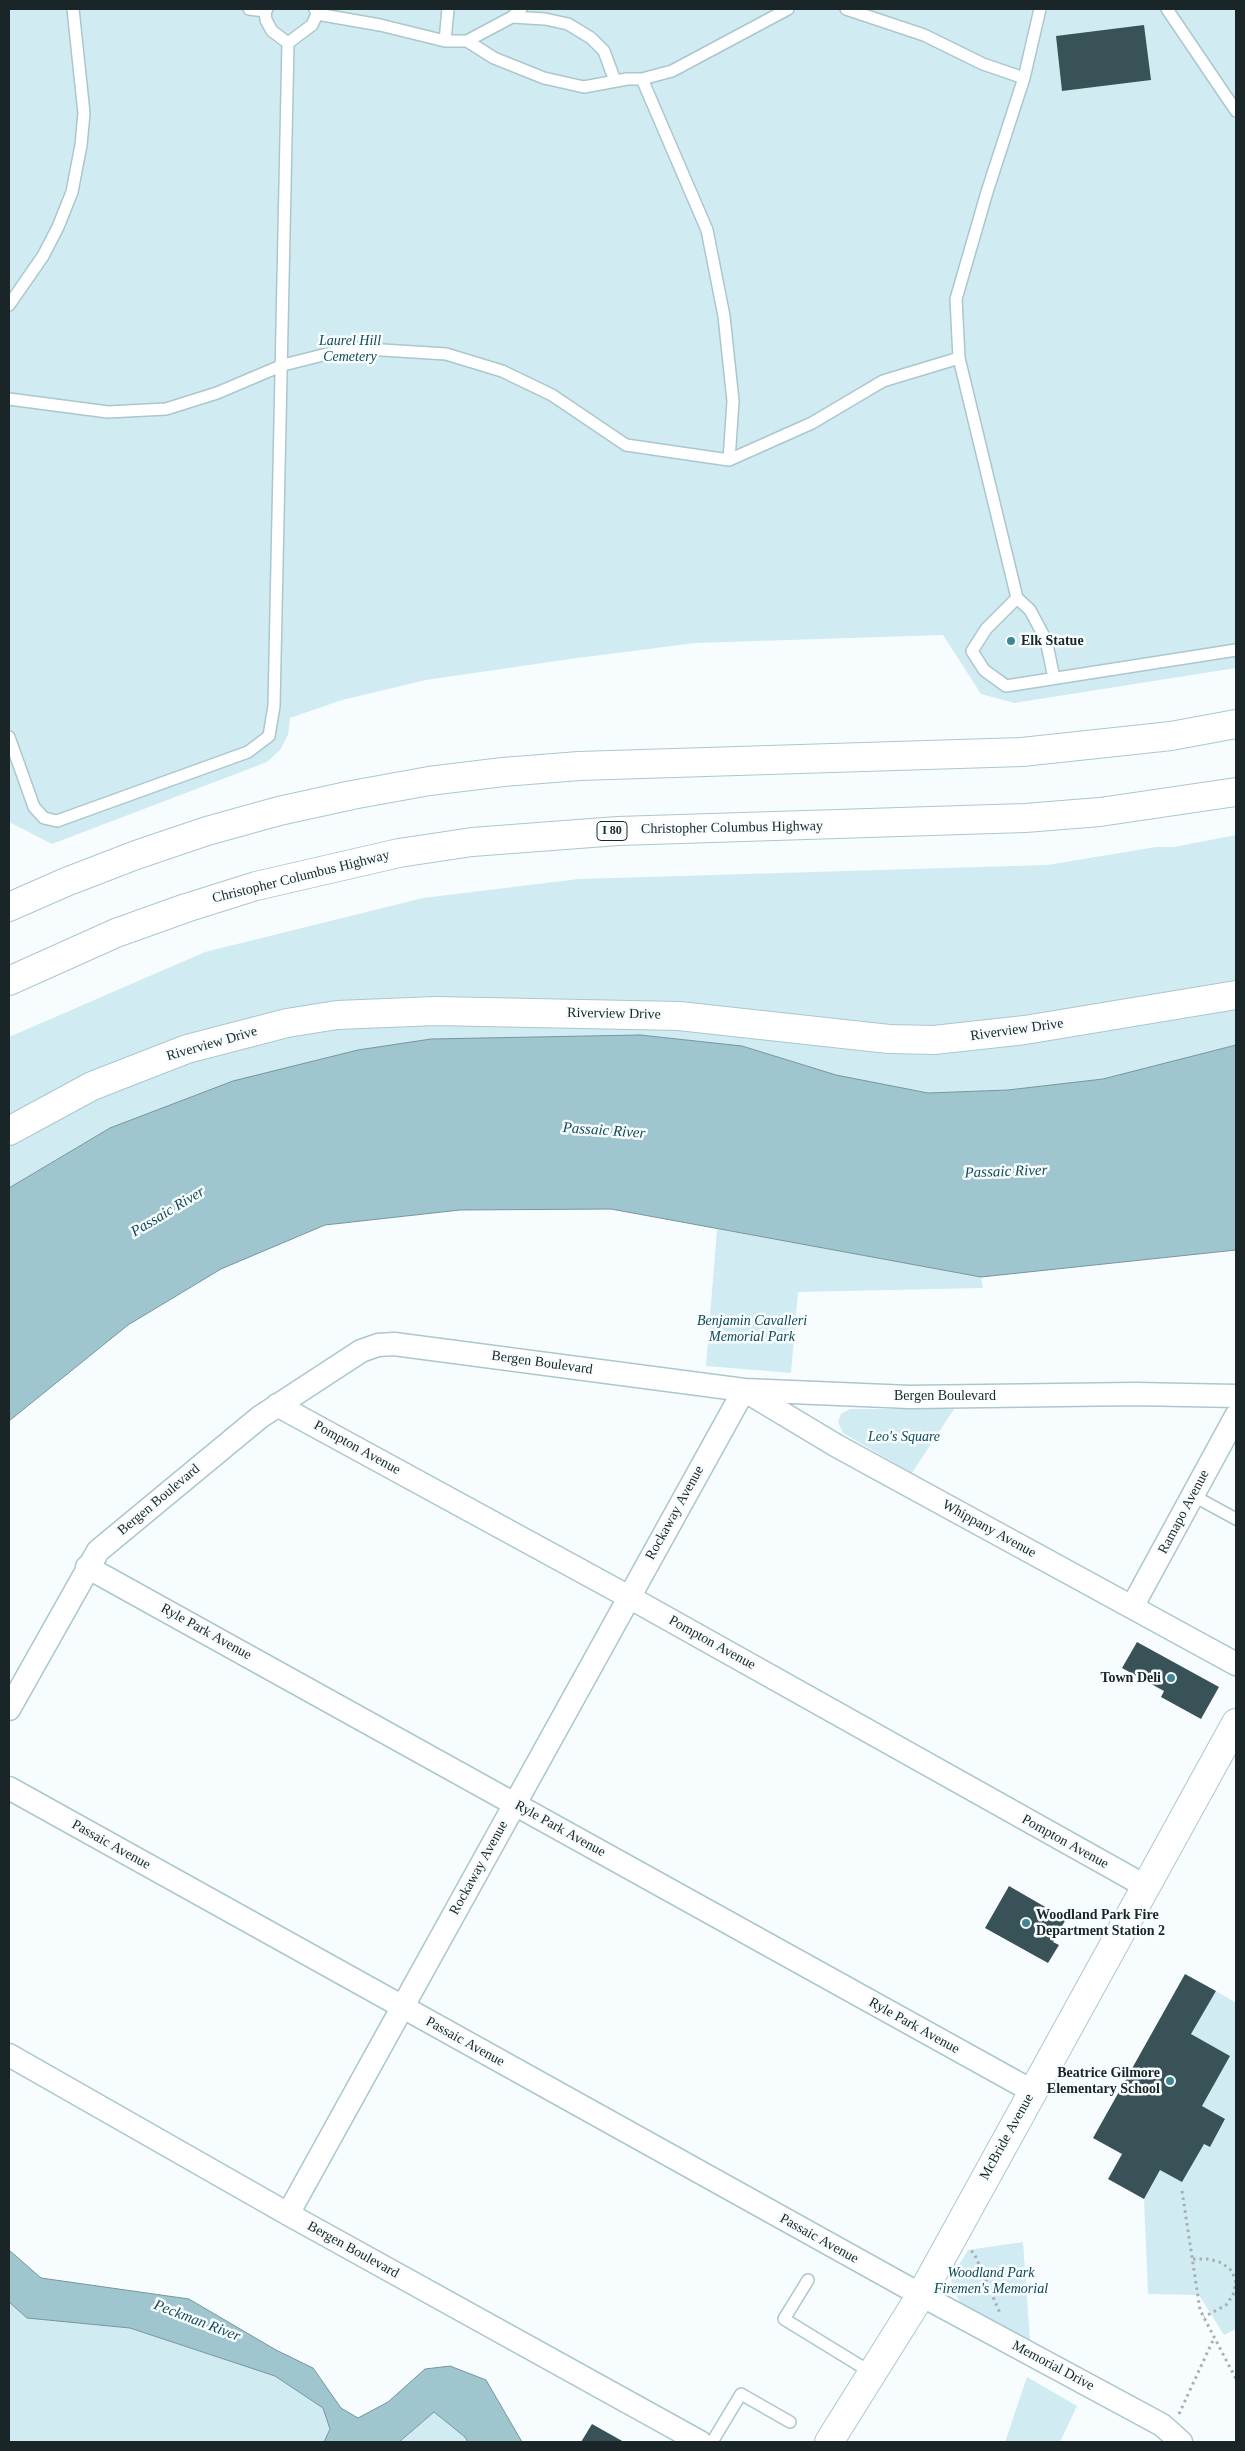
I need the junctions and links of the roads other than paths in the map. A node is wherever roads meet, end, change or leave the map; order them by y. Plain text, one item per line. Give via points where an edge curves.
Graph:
1 (73, 9) edge
2 (248, 9) edge
3 (448, 9) edge
4 (522, 9) edge
5 (788, 9) edge
6 (846, 9) edge
7 (1040, 9) edge
8 (1167, 9) edge
9 (266, 10) edge
10 (316, 12) edge
11 (338, 13) edge
12 (512, 17) junction
13 (444, 41) junction
14 (467, 41) junction
15 (288, 43) junction
16 (1024, 78) junction
17 (642, 79) junction
18 (615, 81) junction
19 (1236, 111) edge
20 (9, 304) edge
21 (959, 358) junction
22 (283, 365) junction
23 (9, 399) edge
24 (729, 460) junction
25 (1016, 598) junction
26 (1236, 650) edge
27 (1054, 678) junction
28 (1236, 724) edge
29 (9, 737) edge
30 (1236, 792) edge
31 (9, 907) edge
32 (9, 981) edge
33 (1236, 995) edge
34 (9, 1132) edge
35 (744, 1390) junction
36 (1236, 1396) edge
37 (277, 1405) junction
38 (1236, 1416) edge
39 (1192, 1495) junction
40 (1236, 1519) edge
41 (87, 1567) junction
42 (629, 1597) junction
43 (1132, 1608) junction
44 (1236, 1664) edge
45 (9, 1709) edge
46 (1236, 1723) edge
47 (9, 1788) edge
48 (514, 1804) junction
49 (1144, 1886) junction
50 (402, 2007) junction
51 (9, 2055) edge
52 (1032, 2091) junction
53 (288, 2214) junction
54 (808, 2280) dead end
55 (921, 2295) junction
56 (872, 2373) junction
57 (790, 2422) dead end
58 (1174, 2439) edge
59 (700, 2442) edge
60 (712, 2442) edge
61 (830, 2442) edge

1 - 20 lane via 84,113 72,192 43,256
2 - 9 lane
3 - 13 lane
4 - 12 lane
5 - 17 lane via 672,71
6 - 16 lane via 924,35 983,64
7 - 16 lane
8 - 19 lane
9 - 15 lane via 266,20 272,30
10 - 11 lane
10 - 15 lane via 312,25
11 - 13 lane
12 - 14 lane
12 - 18 lane via 568,24 591,38 604,51
13 - 14 lane
14 - 18 lane via 494,58 544,78 584,87
15 - 22 lane
16 - 21 lane via 956,299
17 - 18 lane
17 - 24 lane via 707,230 724,316 733,401
21 - 24 lane via 883,381 812,423
21 - 25 lane
22 - 23 lane via 217,393 166,409 108,412
22 - 24 lane via 351,348 446,354 502,371 552,396 626,445
22 - 29 lane via 274,706 269,736 248,752 57,821 44,818 34,808
25 - 27 lane via 1030,610 1046,640
25 - 27 lane via 986,629 972,651 984,670 1006,686
26 - 27 lane
28 - 31 main road via 1171,736 1022,752 579,766 429,781 279,811 207,831 127,858
30 - 32 main road, Christopher Columbus Highway / I 80 via 1100,812 1025,818 590,832 472,842 399,853 265,884 186,908 108,937
33 - 34 main road, Riverview Drive via 1024,1030 934,1040 889,1039 732,1021 635,1014 388,1011 337,1015 286,1023 187,1049 92,1086
35 - 36 street, Bergen Boulevard via 910,1397
35 - 37 street, Bergen Boulevard via 394,1344 361,1351
35 - 42 street, Rockaway Avenue
35 - 43 street, Whippany Avenue via 837,1446
37 - 41 street, Bergen Boulevard via 98,1551
37 - 42 street, Pompton Avenue
38 - 39 street, Ramapo Avenue
39 - 40 lane
39 - 43 street, Ramapo Avenue
41 - 45 street, Bergen Boulevard
41 - 48 street, Ryle Park Avenue
42 - 48 street, Rockaway Avenue
42 - 49 street, Pompton Avenue
43 - 44 street, Whippany Avenue
46 - 49 main road, McBride Avenue
47 - 50 street, Passaic Avenue
48 - 50 street, Rockaway Avenue
48 - 52 street, Ryle Park Avenue
49 - 52 main road, McBride Avenue
50 - 53 street, Rockaway Avenue
50 - 55 street, Passaic Avenue
51 - 53 street, Bergen Boulevard
52 - 55 main road, McBride Avenue
53 - 59 street, Bergen Boulevard
54 - 56 lane via 784,2319
55 - 56 main road, McBride Avenue
55 - 58 street, Memorial Drive via 1162,2425
56 - 61 main road, McBride Avenue
57 - 60 lane via 741,2394

